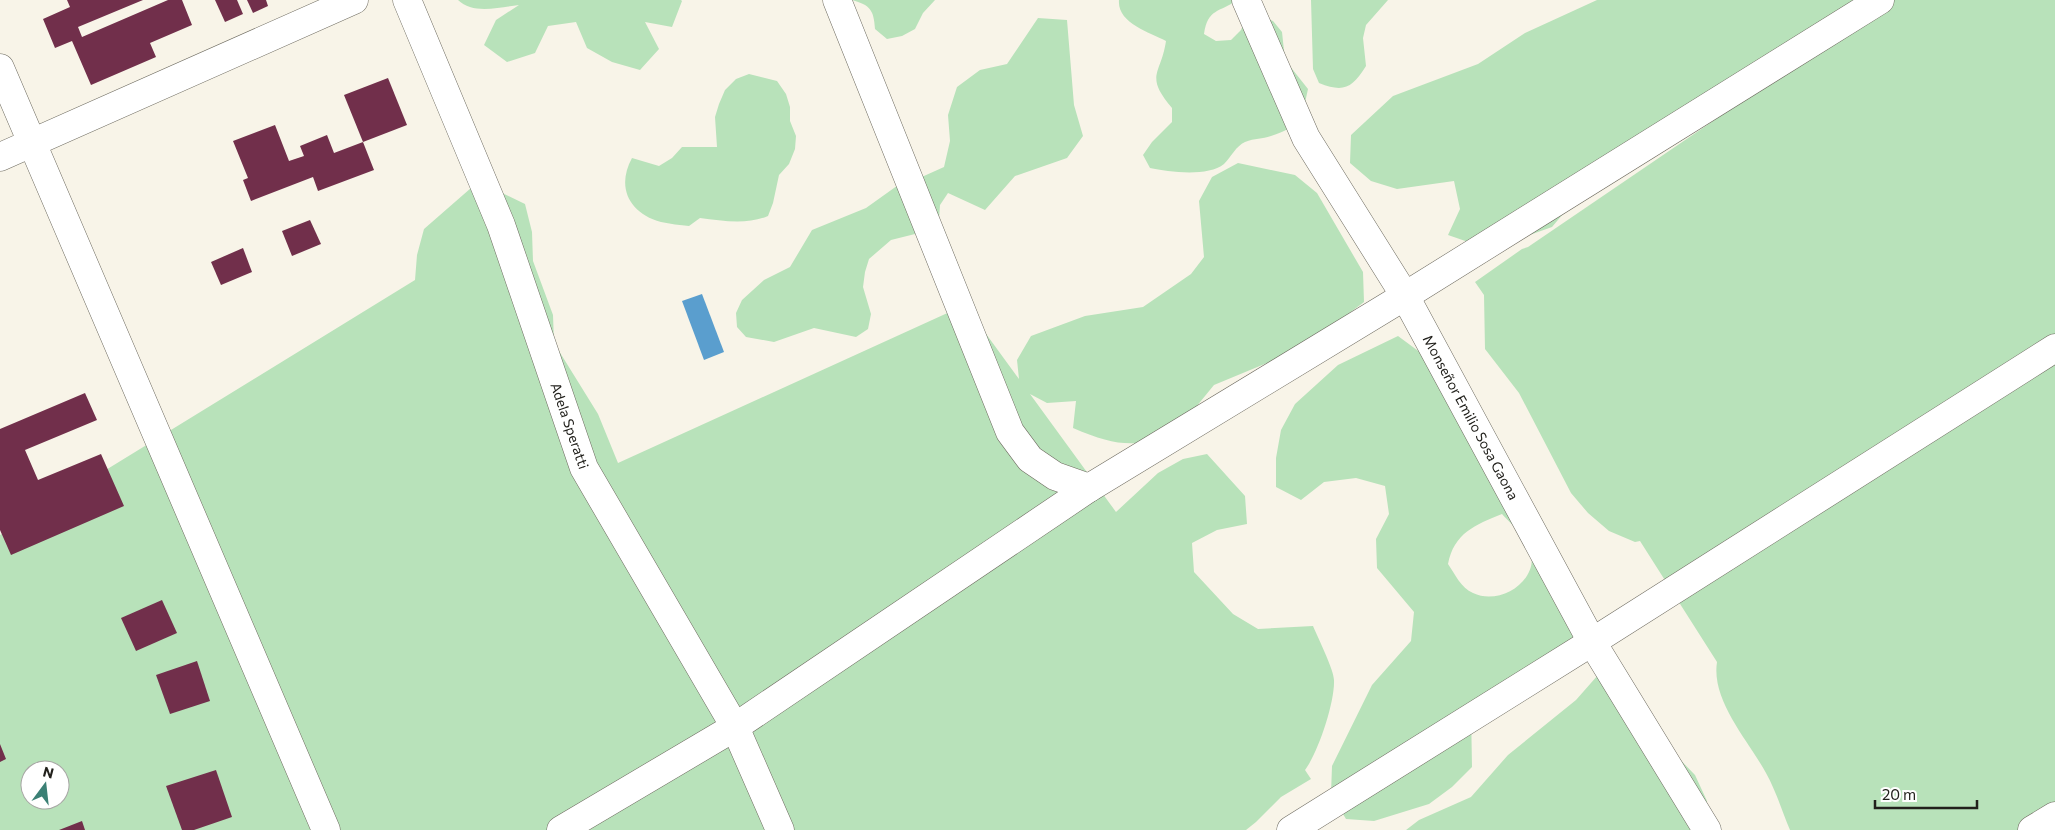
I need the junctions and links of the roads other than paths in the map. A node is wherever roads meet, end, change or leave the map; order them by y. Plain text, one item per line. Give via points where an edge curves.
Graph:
1 (354, 0) edge
2 (407, 0) edge
3 (837, 0) edge
4 (1246, 0) edge
5 (1880, 0) edge
6 (0, 68) edge
7 (32, 143) junction
8 (0, 157) edge
9 (1405, 296) junction
10 (2055, 348) edge
11 (1090, 488) junction
12 (1592, 642) junction
13 (735, 727) junction
14 (2055, 816) edge
15 (326, 830) edge
16 (561, 830) edge
17 (780, 830) edge
18 (1291, 830) edge
19 (1707, 830) edge
20 (2032, 830) edge

1 - 7 street
2 - 13 street, Adela Speratti via 501,225 584,468
3 - 11 street via 1010,432 1030,459 1055,476
4 - 9 street, Monseñor Emilio Sosa Gaona via 1306,138
5 - 9 street
6 - 7 street
7 - 8 street
7 - 15 street
9 - 11 street
9 - 12 street, Monseñor Emilio Sosa Gaona
10 - 12 street
11 - 13 street
12 - 18 street
12 - 19 street, Monseñor Emilio Sosa Gaona
13 - 16 street
13 - 17 street, Adela Speratti
14 - 20 street

